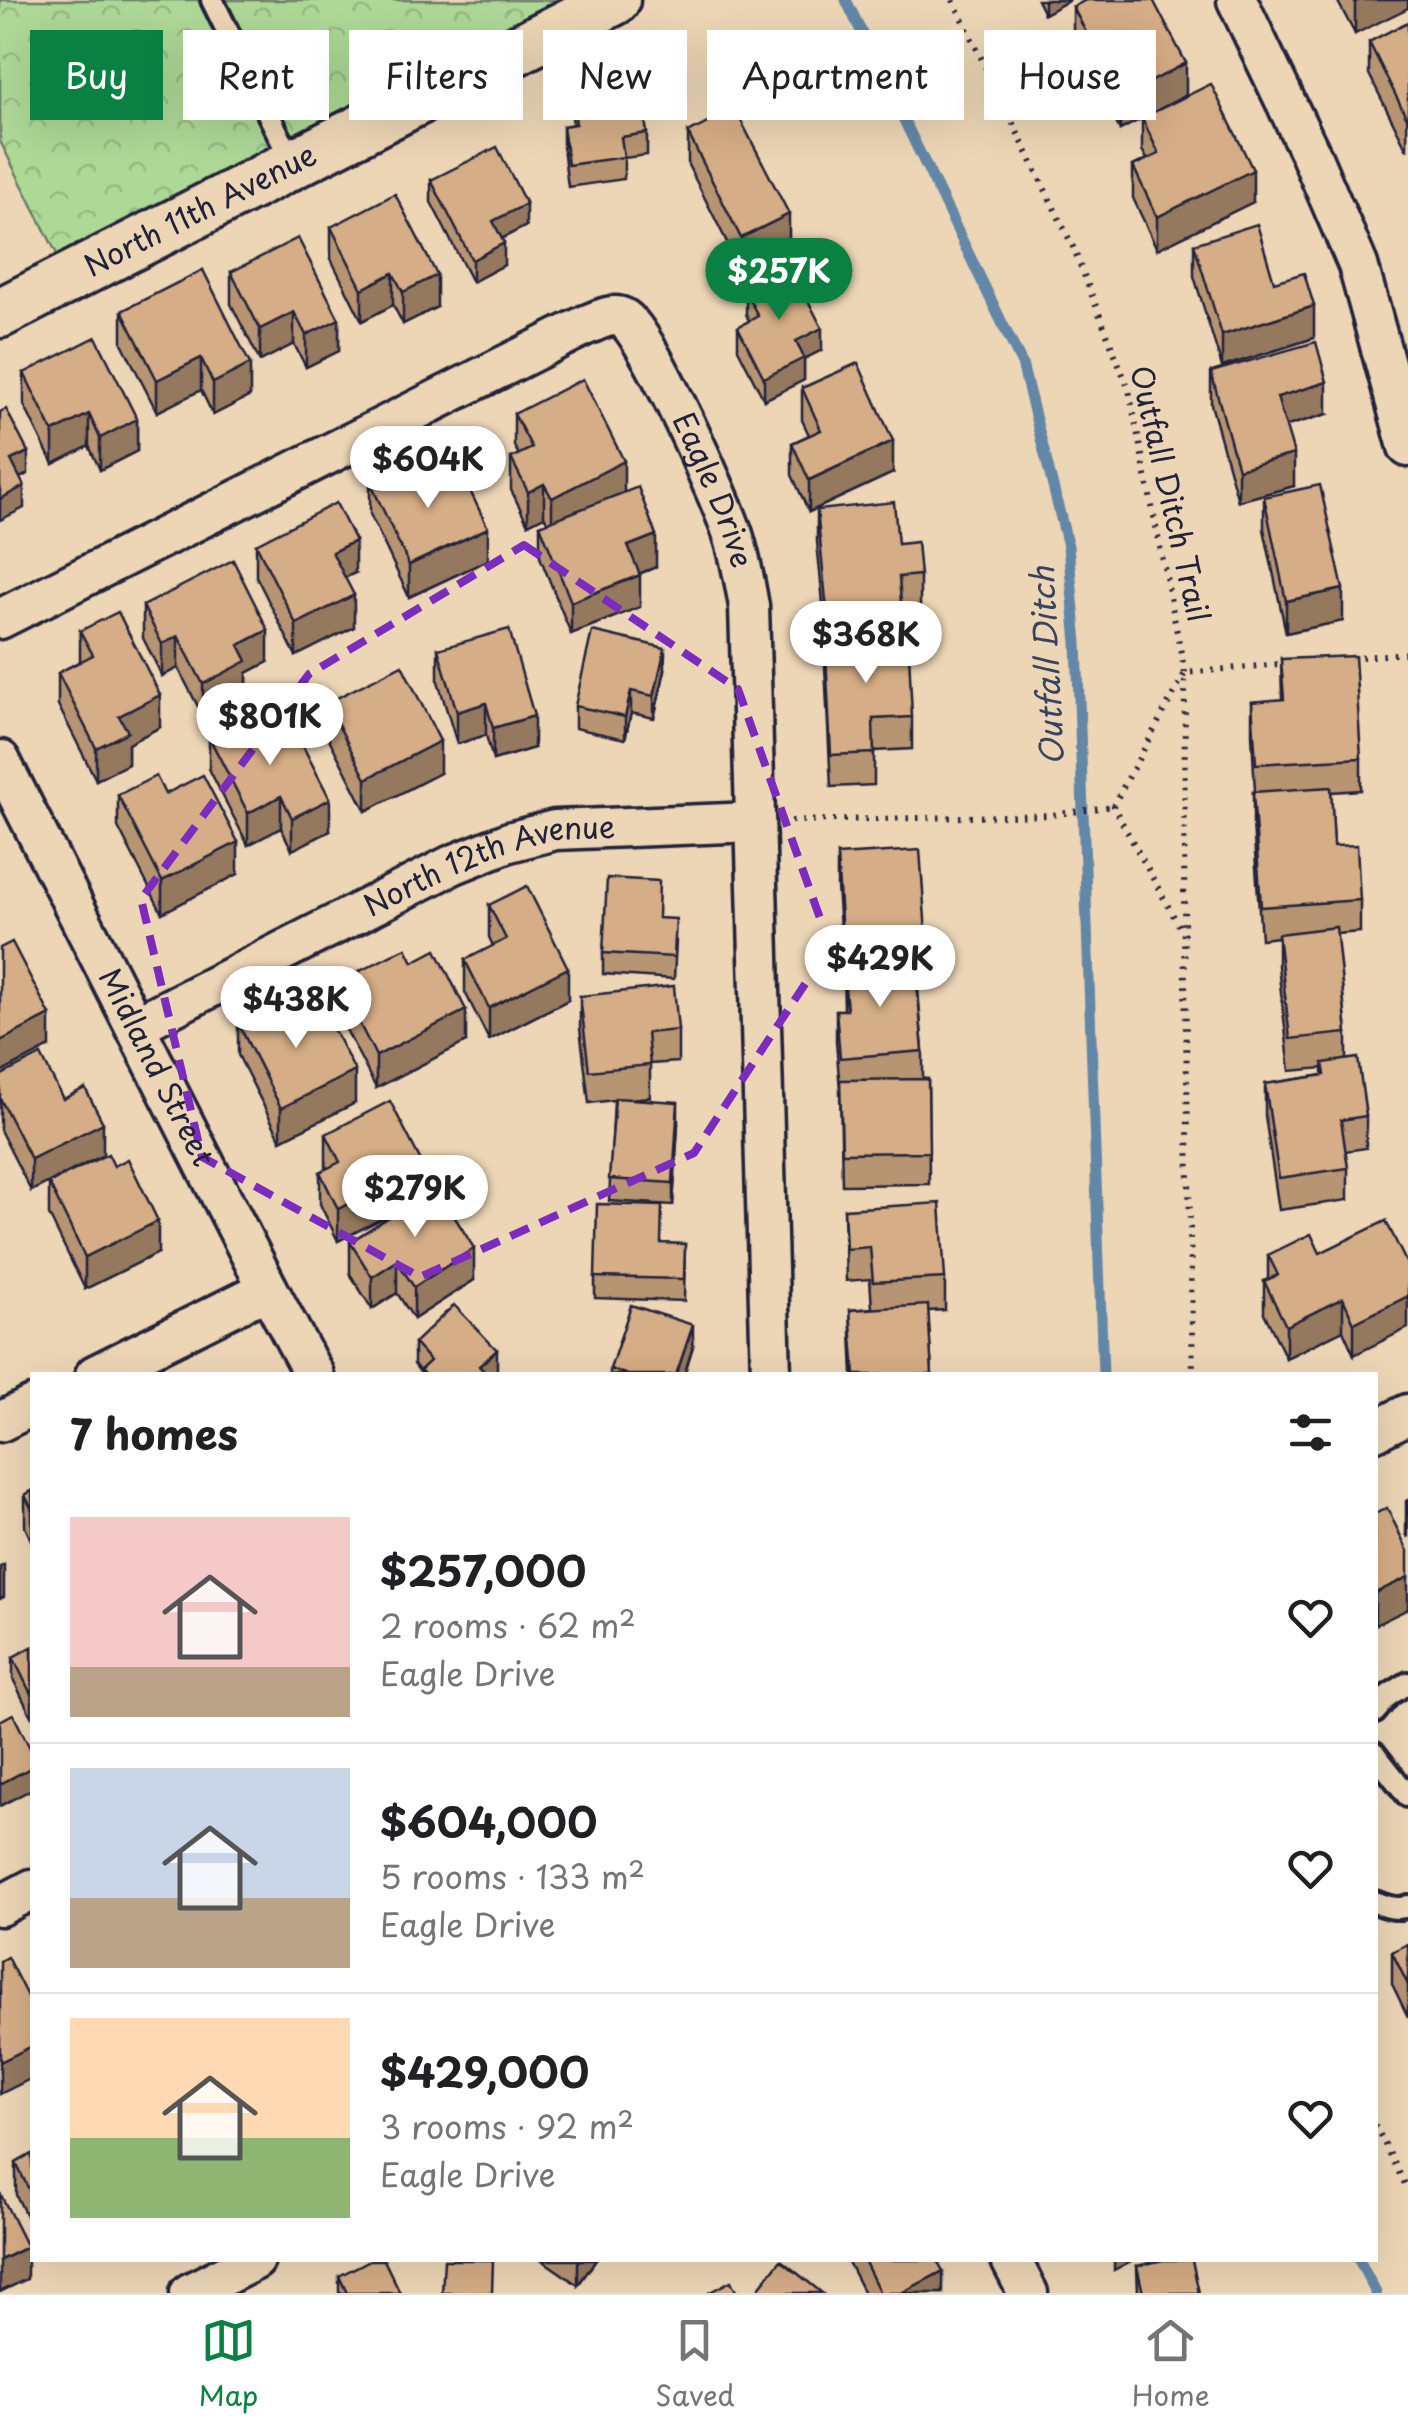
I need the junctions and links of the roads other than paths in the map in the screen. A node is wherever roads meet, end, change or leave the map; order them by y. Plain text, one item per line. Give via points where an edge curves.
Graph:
1 (212, 0) edge
2 (615, 0) edge
3 (1237, 0) edge
4 (293, 164) junction
5 (0, 313) edge
6 (1402, 398) edge
7 (1408, 448) edge
8 (0, 619) edge
9 (0, 760) edge
10 (754, 822) junction
11 (135, 1026) junction
12 (268, 1289) junction
13 (100, 1372) edge
14 (312, 1372) edge
15 (771, 1372) edge
16 (30, 1407) edge
17 (1408, 1414) edge
18 (0, 1422) edge
19 (1378, 1429) edge
20 (1408, 1683) edge
21 (1378, 1709) edge
22 (1378, 1758) edge
23 (1408, 1796) edge
24 (30, 1890) edge
25 (1378, 1903) edge
26 (0, 1906) edge
27 (1408, 1906) edge
28 (251, 2262) edge
29 (1013, 2262) edge
30 (190, 2293) edge
31 (1028, 2293) edge

1 - 4 lane
2 - 4 street, North 11th Avenue
3 - 6 street via 1358,265
4 - 5 street, North 11th Avenue
6 - 7 street
8 - 10 street, Eagle Drive via 586,325 622,317 674,402 734,538 749,606
9 - 11 street, Midland Street
10 - 11 street, North 12th Avenue via 555,830 508,842
10 - 15 street, Eagle Drive
11 - 12 street, Midland Street
12 - 13 street
12 - 14 street, Midland Street
16 - 18 street
17 - 19 street
20 - 21 lane
22 - 23 lane
24 - 26 street
25 - 27 lane
28 - 30 street
29 - 31 street

